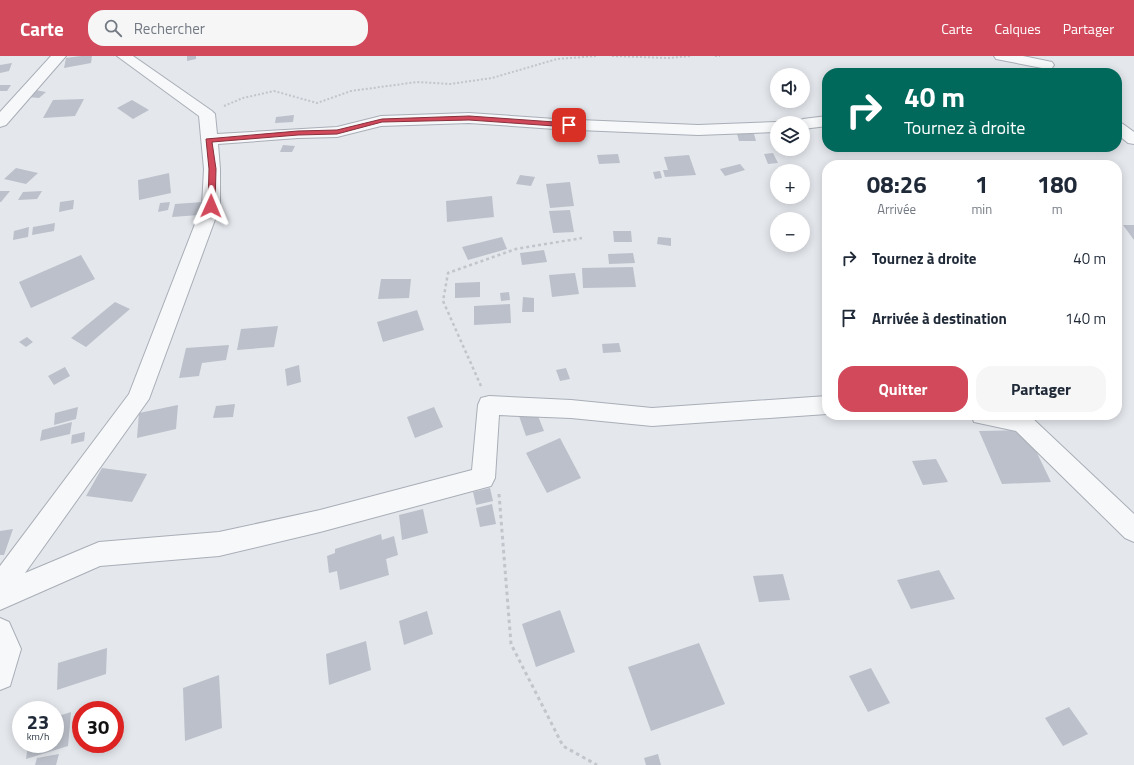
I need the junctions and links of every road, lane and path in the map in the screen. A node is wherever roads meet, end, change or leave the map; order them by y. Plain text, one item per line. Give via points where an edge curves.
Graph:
1 (59, 56) edge
2 (124, 56) edge
3 (596, 56) edge
4 (612, 56) edge
5 (692, 56) edge
6 (715, 56) edge
7 (720, 56) edge
8 (1001, 56) edge
9 (1046, 65) edge
10 (207, 114) junction
11 (0, 122) edge
12 (822, 122) edge
13 (810, 123) edge
14 (770, 127) edge
15 (1122, 130) edge
16 (1134, 139) edge
17 (209, 140) junction
18 (582, 238) dead end
19 (489, 405) junction
20 (822, 405) edge
21 (1007, 420) edge
22 (483, 478) junction
23 (1134, 530) edge
24 (0, 587) edge
25 (0, 597) edge
26 (0, 631) edge
27 (0, 676) edge
28 (597, 765) edge

1 - 11 street
2 - 10 street
3 - 10 path via 557,59 492,78 450,84 417,82 351,91 317,103 274,92 242,98
4 - 5 path
6 - 7 path
8 - 9 street
10 - 17 street
12 - 13 street
14 - 17 street via 690,130 469,118 382,120 337,132
15 - 16 street
17 - 24 street via 212,169 211,206 138,399
18 - 19 path via 516,249 448,273 443,301
19 - 20 street via 571,409 652,417
19 - 22 street
21 - 23 street via 1022,423
22 - 25 street via 320,521 219,544 99,554
22 - 28 path via 499,487 511,644 563,746
26 - 27 street via 7,649

